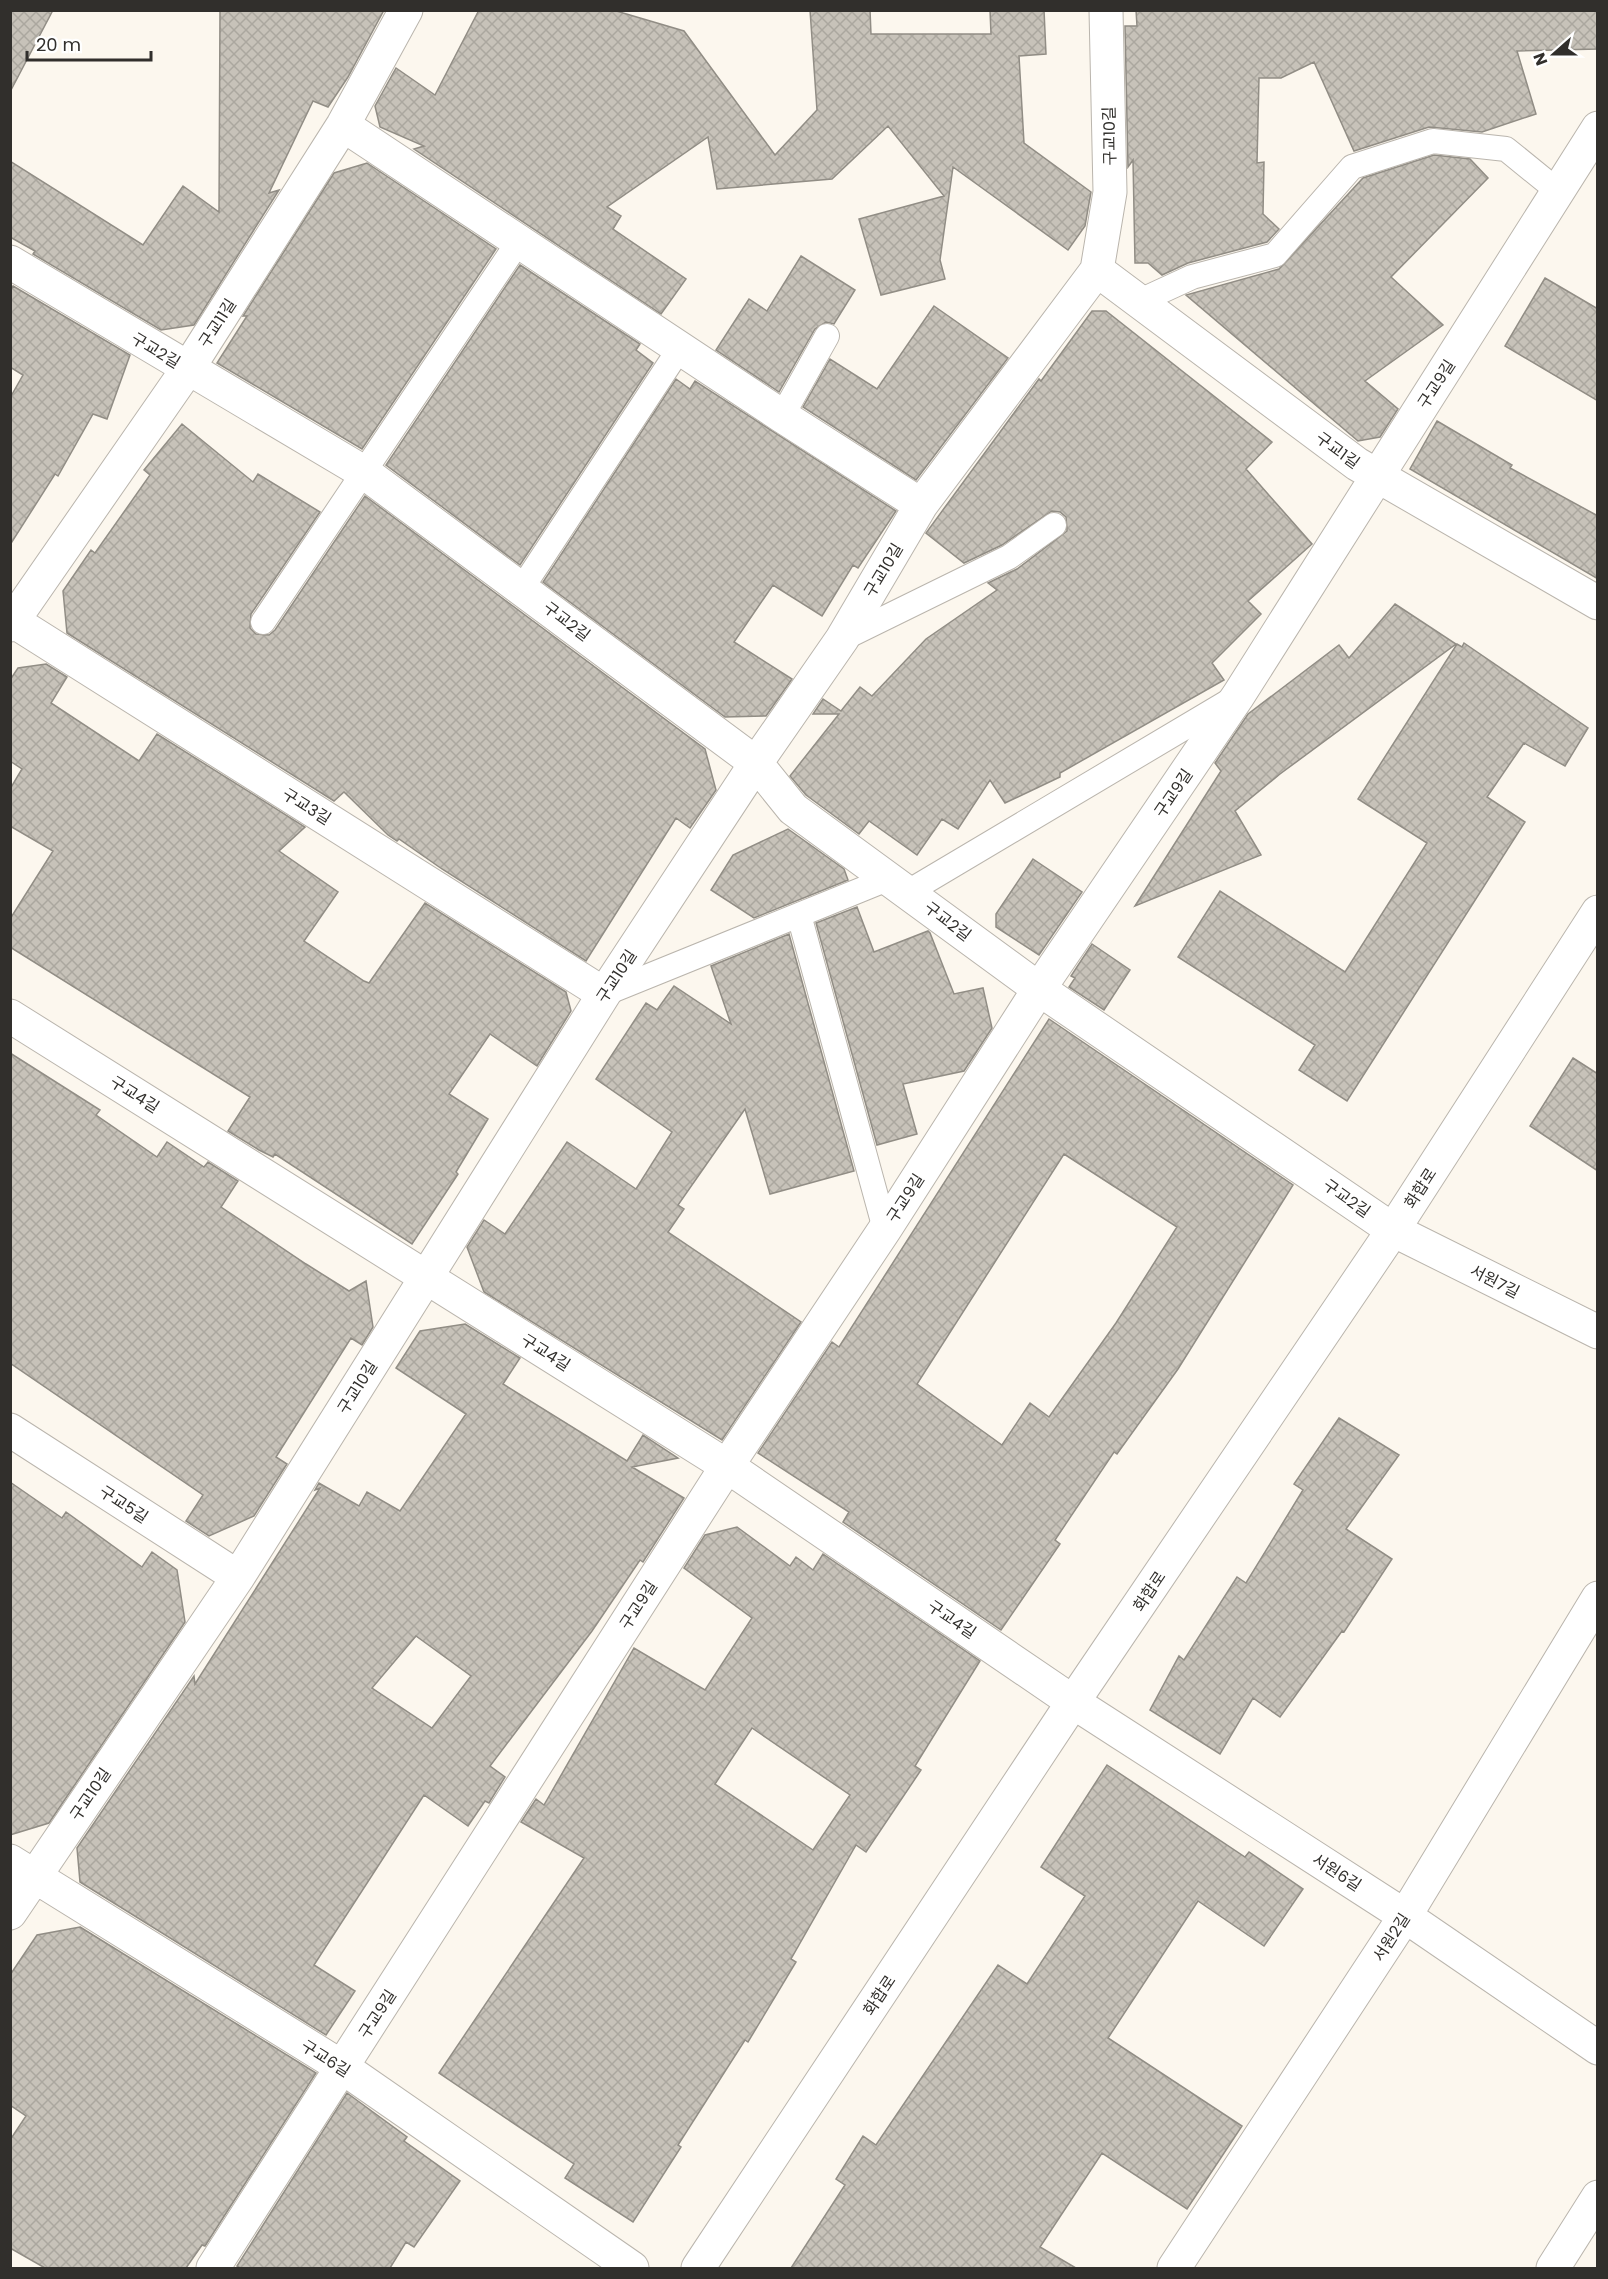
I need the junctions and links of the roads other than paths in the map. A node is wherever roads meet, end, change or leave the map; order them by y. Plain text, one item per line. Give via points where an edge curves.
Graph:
1 (406, 10) edge
2 (1106, 10) edge
3 (343, 125) junction
4 (1598, 129) edge
5 (1559, 192) junction
6 (519, 241) junction
7 (10, 262) edge
8 (1097, 270) junction
9 (1140, 301) junction
10 (827, 336) dead end
11 (680, 348) junction
12 (187, 370) junction
13 (782, 416) junction
14 (364, 473) junction
15 (1377, 477) junction
16 (921, 505) junction
17 (1054, 525) dead end
18 (522, 588) junction
19 (1598, 603) edge
20 (11, 622) edge
21 (263, 622) dead end
22 (842, 639) junction
23 (1239, 696) junction
24 (756, 763) junction
25 (899, 885) junction
26 (1598, 912) edge
27 (799, 915) junction
28 (1039, 989) junction
29 (604, 993) junction
30 (10, 1016) edge
31 (885, 1229) junction
32 (1393, 1230) junction
33 (426, 1276) junction
34 (1598, 1332) edge
35 (10, 1430) edge
36 (727, 1466) junction
37 (238, 1577) junction
38 (1598, 1598) edge
39 (1073, 1702) junction
40 (22, 1869) edge
41 (10, 1913) edge
42 (1405, 1916) junction
43 (1598, 2048) edge
44 (342, 2067) junction
45 (1598, 2197) edge
46 (213, 2268) edge
47 (632, 2268) edge
48 (698, 2268) edge
49 (1174, 2268) edge
50 (1554, 2268) edge

1 - 3 street, 구교11길
2 - 8 street, 구교10길 via 1110,192
3 - 6 street
3 - 12 street, 구교11길
4 - 5 street, 구교9길
5 - 9 lane via 1506,149 1433,141 1352,167 1275,255 1192,277
5 - 15 street, 구교9길
6 - 11 street
6 - 14 lane
7 - 12 street, 구교2길
8 - 9 street, 구교1길
8 - 16 street, 구교10길
9 - 15 street, 구교1길
10 - 13 lane
11 - 13 street
11 - 18 lane
12 - 14 street, 구교2길
12 - 20 street, 구교11길
13 - 16 street
14 - 18 street, 구교2길
14 - 21 lane
15 - 19 street, 구교1길
15 - 23 street, 구교9길
16 - 22 street, 구교10길
17 - 22 lane via 1009,557
18 - 24 street, 구교2길
20 - 29 street, 구교3길
22 - 24 street, 구교10길
23 - 25 lane
23 - 28 street, 구교9길
24 - 25 street, 구교2길 via 793,809
24 - 29 street, 구교10길
25 - 27 lane
25 - 28 street, 구교2길
26 - 32 street, 화합로
27 - 29 lane
27 - 31 lane
28 - 31 street, 구교9길
28 - 32 street, 구교2길
29 - 33 street, 구교10길
30 - 33 street, 구교4길
31 - 36 street, 구교9길
32 - 34 street, 서원7길
32 - 39 street, 화합로
33 - 36 street, 구교4길
33 - 37 street, 구교10길
35 - 37 street, 구교5길
36 - 39 street, 구교4길
36 - 44 street, 구교9길
37 - 40 street, 구교10길
38 - 42 street, 서원2길
39 - 42 street, 서원6길
39 - 48 street, 화합로
40 - 41 street, 구교10길
40 - 44 street, 구교6길
42 - 43 street, 서원6길
42 - 49 street, 서원2길
44 - 46 street, 구교9길
44 - 47 street, 구교6길
45 - 50 street

